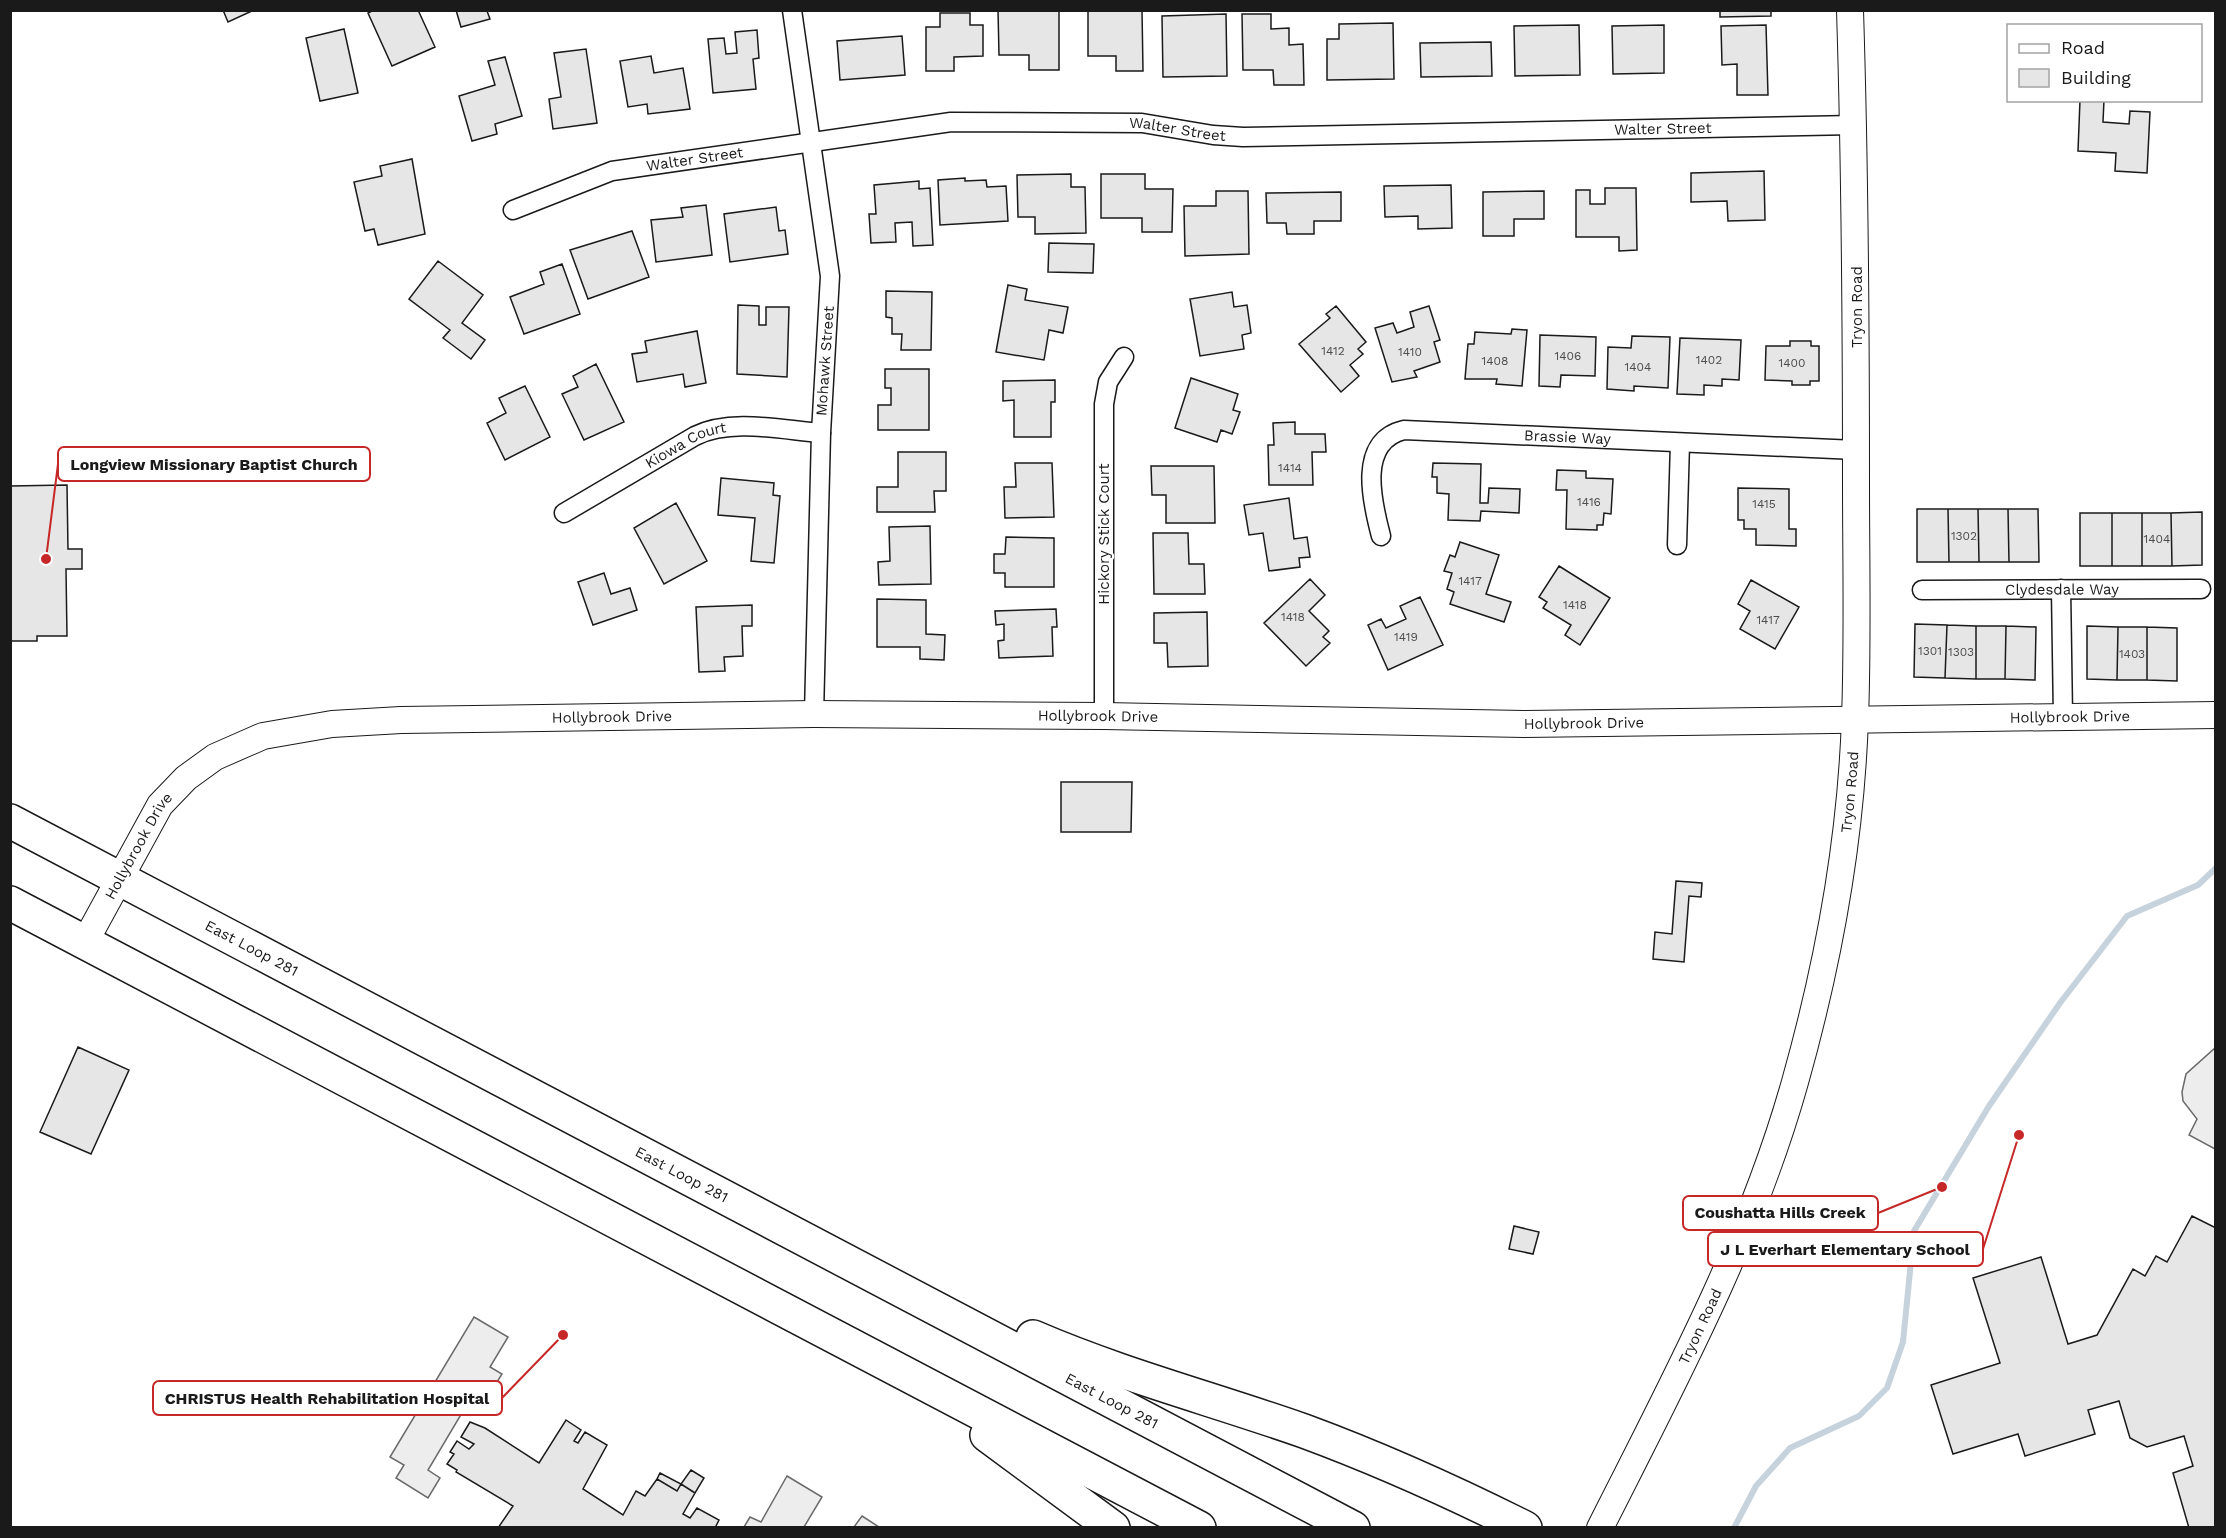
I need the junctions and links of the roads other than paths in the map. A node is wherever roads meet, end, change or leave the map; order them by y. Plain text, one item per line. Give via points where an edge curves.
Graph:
1 (792, 10) edge
2 (1850, 10) edge
3 (1854, 126) junction
4 (812, 141) junction
5 (513, 210) dead end
6 (1124, 357) dead end
7 (821, 433) junction
8 (1680, 443) junction
9 (1856, 450) junction
10 (564, 513) dead end
11 (1381, 536) dead end
12 (1677, 545) dead end
13 (2061, 589) junction
14 (2201, 589) dead end
15 (1922, 591) dead end
16 (814, 714) junction
17 (2216, 715) edge
18 (1104, 716) junction
19 (2063, 717) junction
20 (1855, 719) junction
21 (10, 820) edge
22 (120, 877) junction
23 (10, 903) edge
24 (85, 942) junction
25 (905, 1290) junction
26 (878, 1358) junction
27 (1113, 1527) edge
28 (1199, 1527) edge
29 (1353, 1527) edge
30 (1525, 1527) edge
31 (1600, 1527) edge

1 - 4 street, Mohawk Street
2 - 3 street, Tryon Road
3 - 4 street, Walter Street via 1243,137 1143,123 962,121
3 - 9 street, Tryon Road
4 - 5 street, Walter Street via 612,171
4 - 7 street, Mohawk Street via 830,276
6 - 18 street, Hickory Stick Court via 1108,382 1104,404
7 - 10 street, Kiowa Court via 715,429 695,436
7 - 16 street, Mohawk Street
8 - 9 street, Brassie Way
8 - 11 street, Brassie Way via 1398,431 1382,442 1373,459 1372,499
8 - 12 street
9 - 20 street, Tryon Road
13 - 14 street, Clydesdale Way
13 - 15 street, Clydesdale Way
13 - 19 street
16 - 18 street, Hollybrook Drive
16 - 22 street, Hollybrook Drive via 401,720 278,732 215,757 171,790
17 - 19 street, Hollybrook Drive
18 - 20 street, Hollybrook Drive via 1524,724
19 - 20 street, Hollybrook Drive
20 - 31 street, Tryon Road via 1829,939 1808,1033 1779,1133 1710,1308
21 - 22 highway, East Loop 281
22 - 24 street, Hollybrook Drive
22 - 25 highway, East Loop 281
23 - 24 highway
24 - 26 highway
25 - 29 highway, East Loop 281
25 - 30 highway via 1005,1324 1110,1367 1343,1446 1444,1487
26 - 27 highway
26 - 28 highway

